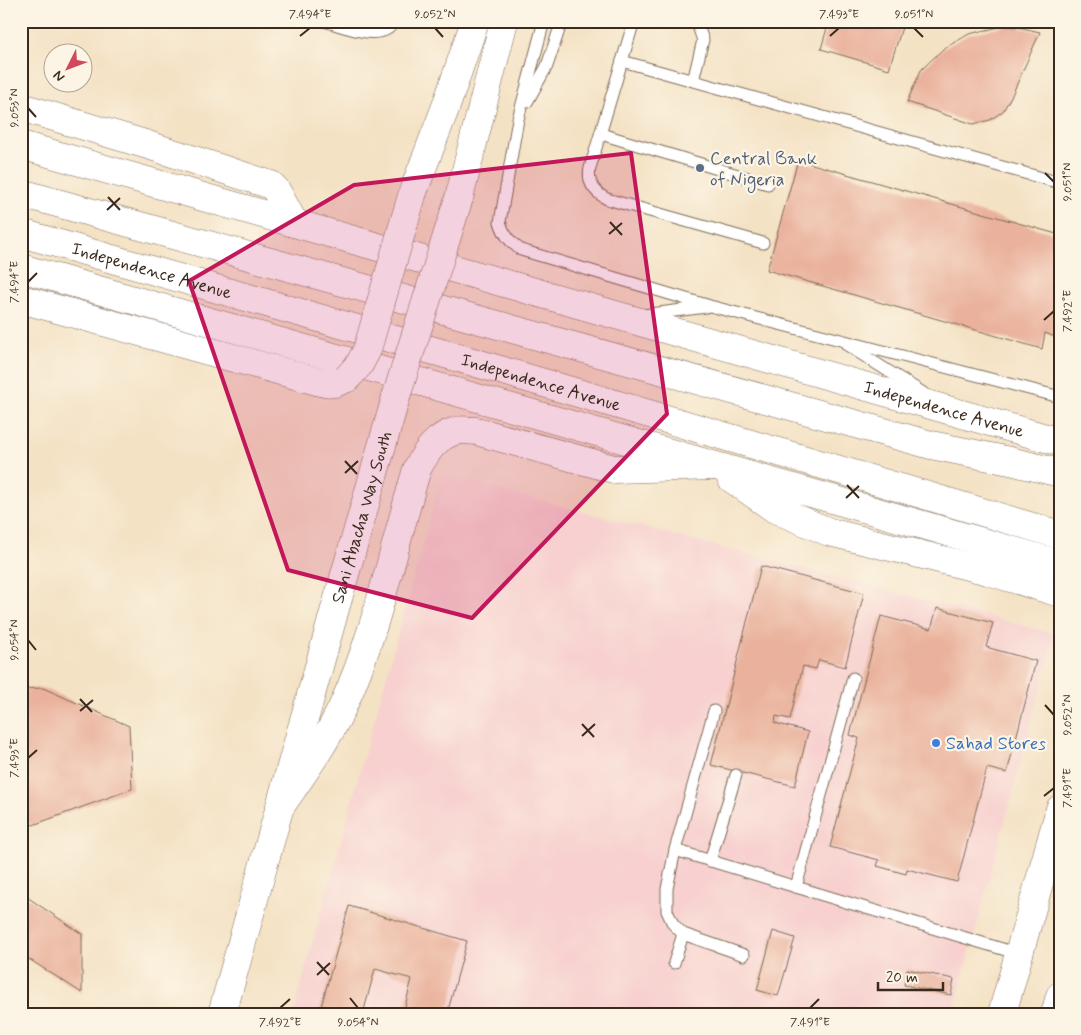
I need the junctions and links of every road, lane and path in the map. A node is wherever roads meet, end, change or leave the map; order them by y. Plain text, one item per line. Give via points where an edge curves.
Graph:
1 (324, 21) edge
2 (394, 21) edge
3 (504, 21) edge
4 (544, 21) edge
5 (562, 21) edge
6 (634, 21) edge
7 (696, 21) edge
8 (474, 22) edge
9 (622, 61) junction
10 (693, 81) junction
11 (21, 107) edge
12 (518, 119) junction
13 (600, 134) junction
14 (21, 145) edge
15 (1060, 183) edge
16 (768, 184) dead end
17 (21, 193) edge
18 (294, 223) junction
19 (21, 233) edge
20 (763, 243) dead end
21 (21, 268) edge
22 (21, 299) edge
23 (710, 306) junction
24 (623, 317) junction
25 (839, 340) junction
26 (1060, 397) edge
27 (949, 410) junction
28 (1060, 442) edge
29 (714, 466) junction
30 (1060, 473) edge
31 (1060, 535) edge
32 (1060, 564) edge
33 (1060, 593) edge
34 (853, 678) dead end
35 (714, 711) dead end
36 (736, 775) dead end
37 (280, 807) junction
38 (1060, 809) edge
39 (675, 850) junction
40 (710, 861) junction
41 (796, 886) junction
42 (683, 934) junction
43 (1019, 954) junction
44 (744, 955) dead end
45 (674, 962) dead end
46 (1060, 996) edge
47 (222, 1014) edge
48 (1002, 1014) edge
49 (1055, 1014) edge

1 - 2 lane via 375,34 389,29
3 - 37 main road, Sani Abacha Way South, bridge via 459,198 396,397
4 - 12 lane
5 - 12 lane via 547,66
6 - 9 lane
7 - 10 lane via 703,40
8 - 22 main road, bridge via 413,192 367,350 347,378 320,382
9 - 10 lane
9 - 13 lane
10 - 15 lane
11 - 18 main road via 270,185
12 - 23 lane via 500,222 511,243 521,250
13 - 16 lane
13 - 20 lane via 589,174 594,189 600,195
14 - 18 main road, Independence Avenue
17 - 30 main road, Independence Avenue via 931,445
18 - 24 main road, Independence Avenue
19 - 31 main road, Independence Avenue
21 - 29 main road, Independence Avenue
23 - 24 lane
23 - 25 lane
24 - 27 main road, Independence Avenue
25 - 26 lane
25 - 27 lane
27 - 28 main road, Independence Avenue
29 - 32 main road, Independence Avenue
29 - 33 main road via 776,509 829,532 988,571
29 - 37 main road via 614,469 476,431 457,430 436,440 417,469 361,663 342,708 326,740
34 - 41 lane
35 - 39 lane
36 - 40 lane
37 - 47 main road, Sani Abacha Way South
38 - 43 main road
39 - 40 lane
39 - 42 lane via 667,889 667,911
40 - 41 lane
41 - 43 lane
42 - 44 lane
42 - 45 lane
43 - 48 main road
46 - 49 main road

